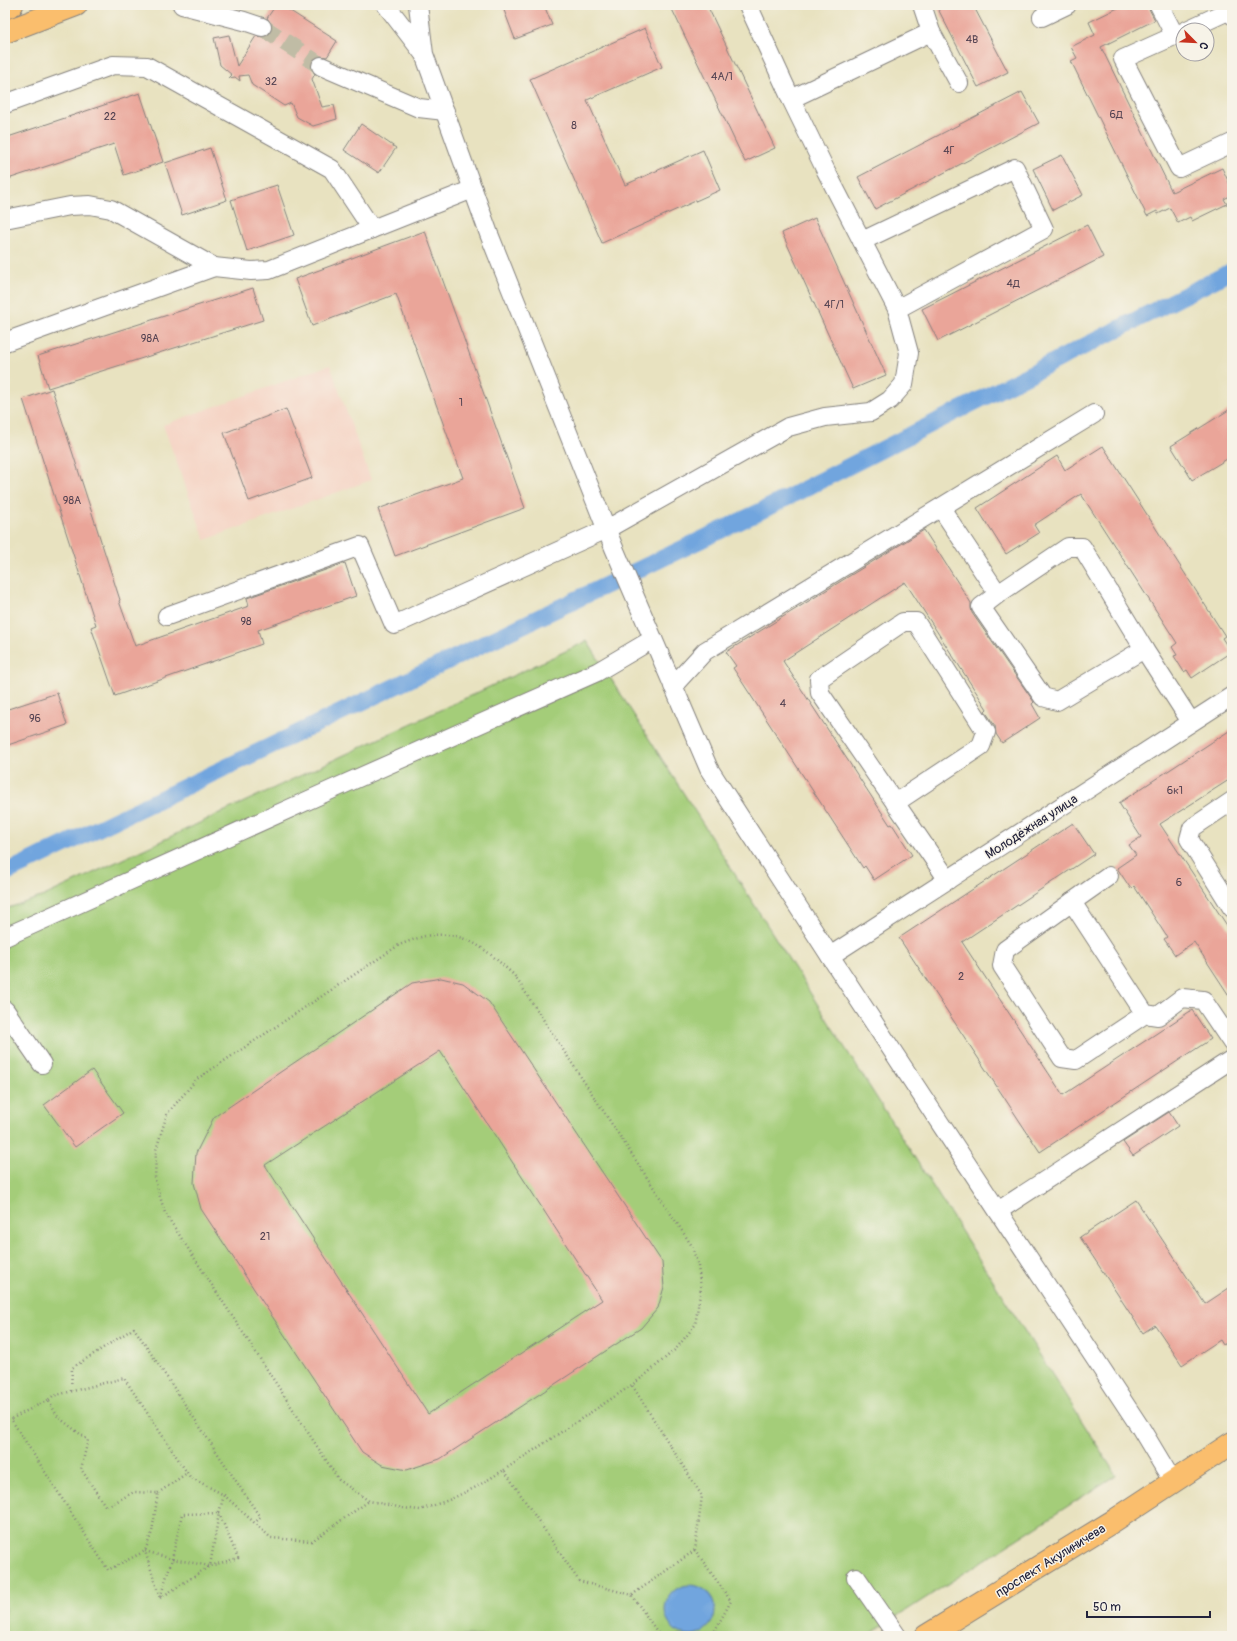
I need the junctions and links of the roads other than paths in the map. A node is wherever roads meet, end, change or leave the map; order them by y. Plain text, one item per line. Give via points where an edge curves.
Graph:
1 (12, 5) edge
2 (76, 5) edge
3 (182, 5) edge
4 (386, 5) edge
5 (418, 5) edge
6 (748, 5) edge
7 (922, 5) edge
8 (1067, 5) edge
9 (1159, 5) edge
10 (5, 8) edge
11 (1232, 15) edge
12 (1042, 17) dead end
13 (1205, 22) edge
14 (1175, 24) edge
15 (262, 27) tunnel mouth
16 (5, 32) edge
17 (931, 32) junction
18 (1175, 36) edge
19 (424, 54) junction
20 (321, 66) tunnel mouth
21 (959, 83) dead end
22 (791, 99) junction
23 (5, 104) edge
24 (444, 111) junction
25 (1232, 142) edge
26 (473, 189) junction
27 (5, 219) edge
28 (372, 229) junction
29 (862, 240) junction
30 (214, 267) junction
31 (897, 309) junction
32 (5, 342) edge
33 (1094, 414) dead end
34 (941, 508) junction
35 (606, 529) junction
36 (998, 594) junction
37 (167, 616) dead end
38 (653, 639) junction
39 (1144, 649) junction
40 (673, 686) junction
41 (1232, 696) edge
42 (1191, 722) junction
43 (1232, 801) edge
44 (895, 803) junction
45 (1109, 876) dead end
46 (948, 880) junction
47 (1072, 902) junction
48 (1232, 908) edge
49 (5, 937) edge
50 (830, 956) junction
51 (5, 1010) edge
52 (1145, 1014) junction
53 (1232, 1043) edge
54 (1232, 1059) edge
55 (42, 1064) dead end
56 (998, 1211) junction
57 (1229, 1450) edge
58 (1173, 1482) junction
59 (856, 1577) dead end
60 (897, 1636) edge
61 (926, 1636) edge

1 - 10 main road
2 - 16 main road
3 - 15 street
4 - 19 street
5 - 19 street
6 - 22 street
7 - 17 street
8 - 12 street
9 - 14 street
11 - 13 street via 1230,10
17 - 21 street
17 - 22 street
18 - 25 street via 1123,59 1179,168
19 - 24 street
20 - 24 street via 419,108
22 - 29 street
23 - 28 street via 113,66 147,66 332,169
24 - 26 street
26 - 28 street
26 - 35 street
27 - 30 street via 90,204 111,209
28 - 30 street via 270,270 251,271
29 - 31 street
29 - 31 street via 1015,168 1044,229
30 - 32 street
31 - 35 street via 909,353 904,384 890,400 871,412 825,417 788,428
33 - 34 street
34 - 36 street
34 - 40 street via 705,650
35 - 37 street via 394,625 360,546
35 - 38 street
36 - 39 street via 1068,547 1082,547
36 - 39 street via 981,607 1043,697 1058,701
38 - 40 street
38 - 49 street via 597,672
39 - 42 street
40 - 50 street via 709,769
41 - 42 street, Молодёжная улица
42 - 46 street, Молодёжная улица
43 - 48 street via 1192,828 1189,839
44 - 44 street via 820,693 819,679 902,622 916,622 986,732 981,746
44 - 46 street
45 - 47 street
46 - 50 street, Молодёжная улица
47 - 52 street
47 - 52 street via 1005,950 1002,966 1057,1051 1062,1058 1076,1060
50 - 56 street
51 - 55 street
52 - 53 street via 1158,1016 1182,998 1203,1000
54 - 56 street
56 - 58 street via 1140,1427
57 - 58 main road, проспект Акулиничева
58 - 61 main road, проспект Акулиничева
59 - 60 street

